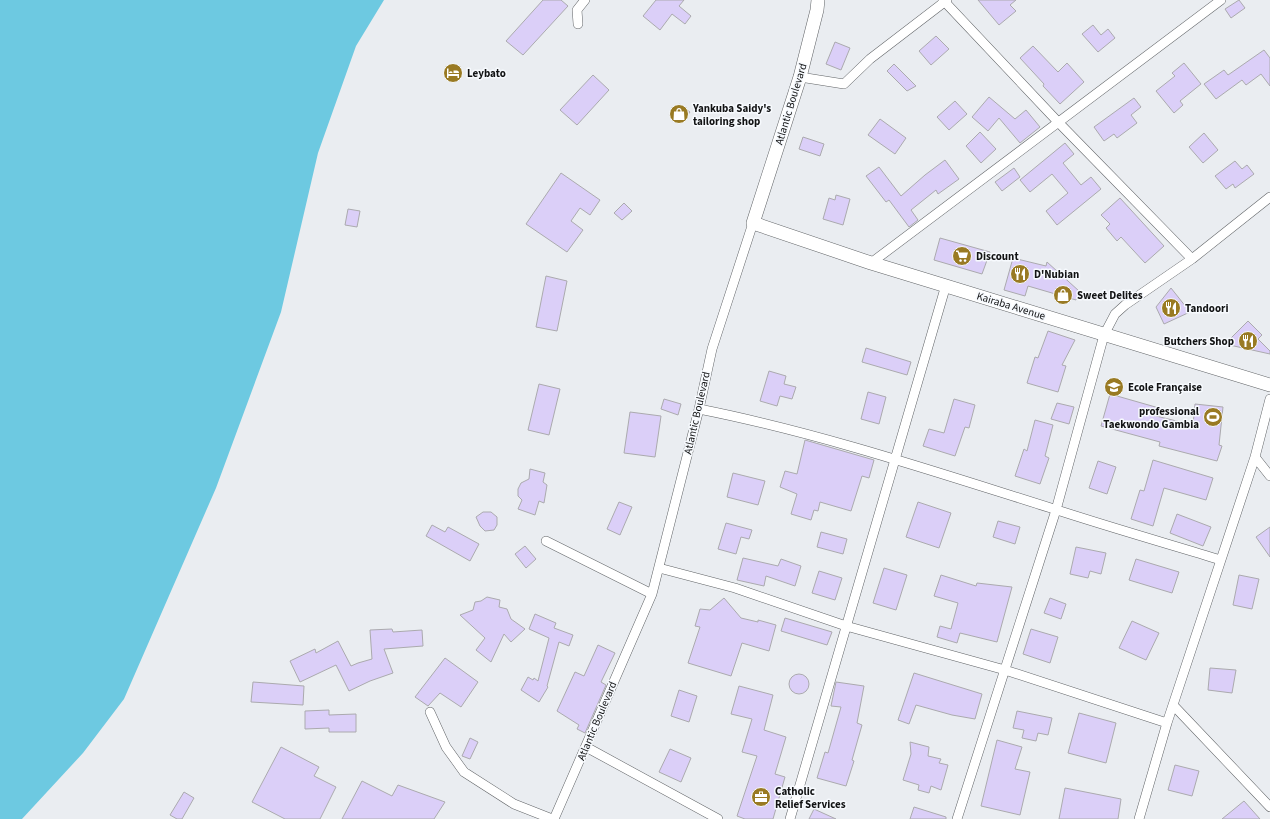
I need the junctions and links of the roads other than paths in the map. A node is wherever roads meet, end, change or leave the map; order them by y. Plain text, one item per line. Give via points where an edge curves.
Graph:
1 (585, 0) edge
2 (818, 0) edge
3 (1222, 0) edge
4 (944, 1) edge
5 (578, 24) dead end
6 (800, 77) junction
7 (1059, 123) junction
8 (1270, 197) edge
9 (753, 223) junction
10 (1192, 259) junction
11 (871, 263) junction
12 (946, 285) junction
13 (1104, 335) junction
14 (1270, 385) edge
15 (1270, 399) edge
16 (699, 409) junction
17 (1255, 457) junction
18 (895, 458) junction
19 (1270, 476) edge
20 (1056, 510) junction
21 (546, 541) dead end
22 (1221, 560) junction
23 (659, 568) junction
24 (652, 594) junction
25 (846, 626) junction
26 (1005, 670) junction
27 (1174, 706) junction
28 (430, 712) dead end
29 (1167, 723) junction
30 (586, 747) junction
31 (1270, 807) edge
32 (553, 819) edge
33 (718, 819) edge
34 (790, 819) edge
35 (957, 819) edge
36 (1139, 819) edge

1 - 5 street via 577,10
2 - 6 street, Atlantic Boulevard
3 - 7 street
4 - 6 street via 870,59 844,84
4 - 7 street
6 - 9 street, Atlantic Boulevard
7 - 10 street
7 - 11 street
8 - 10 street
9 - 11 street, Kairaba Avenue
9 - 16 street, Atlantic Boulevard via 712,348
10 - 13 street via 1125,305 1115,314
11 - 12 street, Kairaba Avenue
12 - 13 street, Kairaba Avenue
12 - 18 street
13 - 14 street, Kairaba Avenue
13 - 20 street
15 - 17 street
16 - 18 street
16 - 23 street, Atlantic Boulevard
17 - 19 street
17 - 22 street
18 - 20 street
18 - 25 street
20 - 22 street
20 - 26 street
21 - 24 street
22 - 27 street
23 - 24 street, Atlantic Boulevard
23 - 25 street via 735,588
24 - 30 street, Atlantic Boulevard
25 - 26 street
25 - 34 street
26 - 29 street
26 - 35 street
27 - 29 street
27 - 31 street
28 - 32 street via 446,747 464,772 514,804
29 - 36 street
30 - 32 street, Atlantic Boulevard
30 - 33 street

